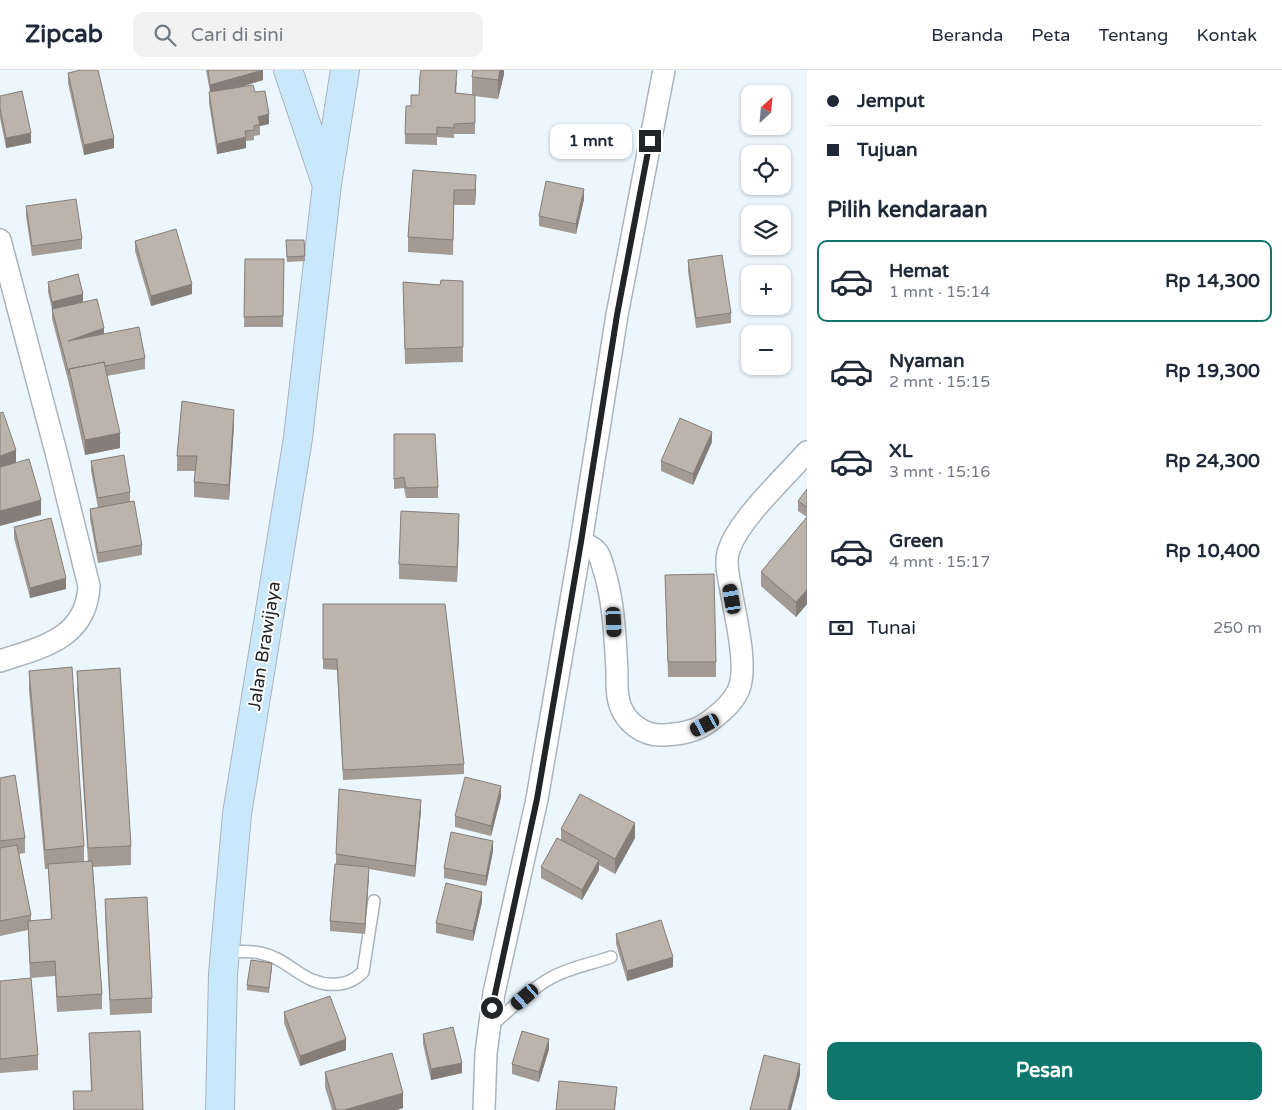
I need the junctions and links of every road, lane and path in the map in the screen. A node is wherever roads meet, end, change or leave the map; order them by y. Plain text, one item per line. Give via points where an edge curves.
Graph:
1 (288, 70) edge
2 (664, 70) edge
3 (343, 83) edge
4 (298, 98) junction
5 (326, 184) junction
6 (0, 240) edge
7 (807, 452) edge
8 (581, 542) junction
9 (0, 660) edge
10 (374, 901) dead end
11 (225, 952) junction
12 (611, 957) dead end
13 (489, 1028) junction
14 (220, 1110) edge
15 (484, 1110) edge

1 - 4 street, Jalan Brawijaya
2 - 8 street via 617,315
3 - 4 street
3 - 5 street, Jalan Brawijaya
4 - 5 street, Jalan Brawijaya
5 - 11 street, Jalan Brawijaya via 302,412 242,780
6 - 9 street via 88,586 80,618 66,635
7 - 8 street via 742,524 730,546 727,569 742,652 741,683 727,707 692,731 650,734 632,723 623,711 618,698 608,581 597,552
8 - 13 street via 537,799
10 - 11 lane via 363,972 356,979 330,985 312,981 260,953
11 - 14 street, Jalan Brawijaya
12 - 13 lane via 548,979
13 - 15 street

